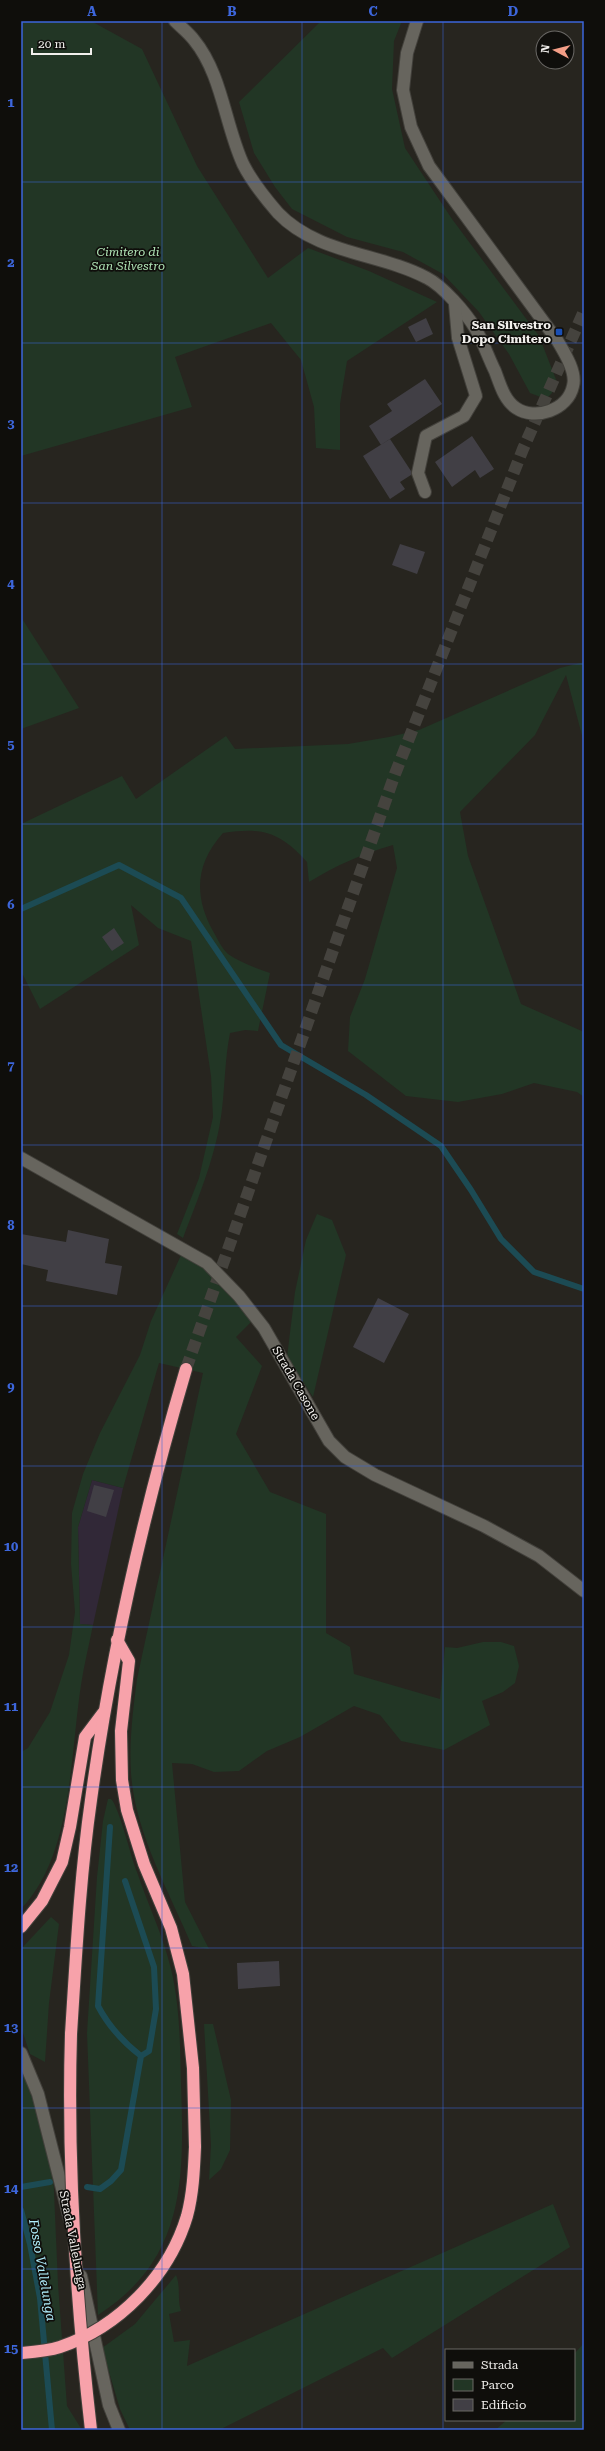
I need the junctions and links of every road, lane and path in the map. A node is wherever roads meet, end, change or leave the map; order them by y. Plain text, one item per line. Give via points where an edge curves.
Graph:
1 (175, 21) edge
2 (416, 21) edge
3 (455, 304) junction
4 (425, 492) dead end
5 (21, 1158) edge
6 (186, 1369) tunnel mouth
7 (584, 1591) edge
8 (117, 1640) junction
9 (104, 1710) junction
10 (21, 1927) edge
11 (21, 2053) edge
12 (21, 2353) edge
13 (91, 2430) edge
14 (119, 2430) edge

1 - 3 street via 194,40 205,57 243,164 259,190 279,214 318,239 338,248 412,270 430,279 443,289
2 - 3 street via 407,53 403,90 411,127 429,166 559,343 571,367 573,386 565,400 551,411 542,414 530,414 516,408 506,398 475,328
3 - 4 street via 458,338 476,396 464,416 426,436 418,472
5 - 7 street, Strada Casone via 207,1263 239,1296 264,1328 329,1441 345,1457 375,1475 484,1526 539,1556
6 - 8 highway via 145,1510
8 - 9 highway
8 - 12 highway, bridge via 129,1661 121,1731 122,1780 127,1810 144,1864 171,1928 183,1974 193,2068 195,2147 192,2193 176,2245 141,2296 110,2321 77,2340 59,2348
9 - 10 highway via 85,1737 62,1862 42,1901
9 - 13 highway, bridge via 81,1887 70,2086 73,2215
11 - 14 street, Strada Vallelunga via 38,2094 65,2194 109,2405

